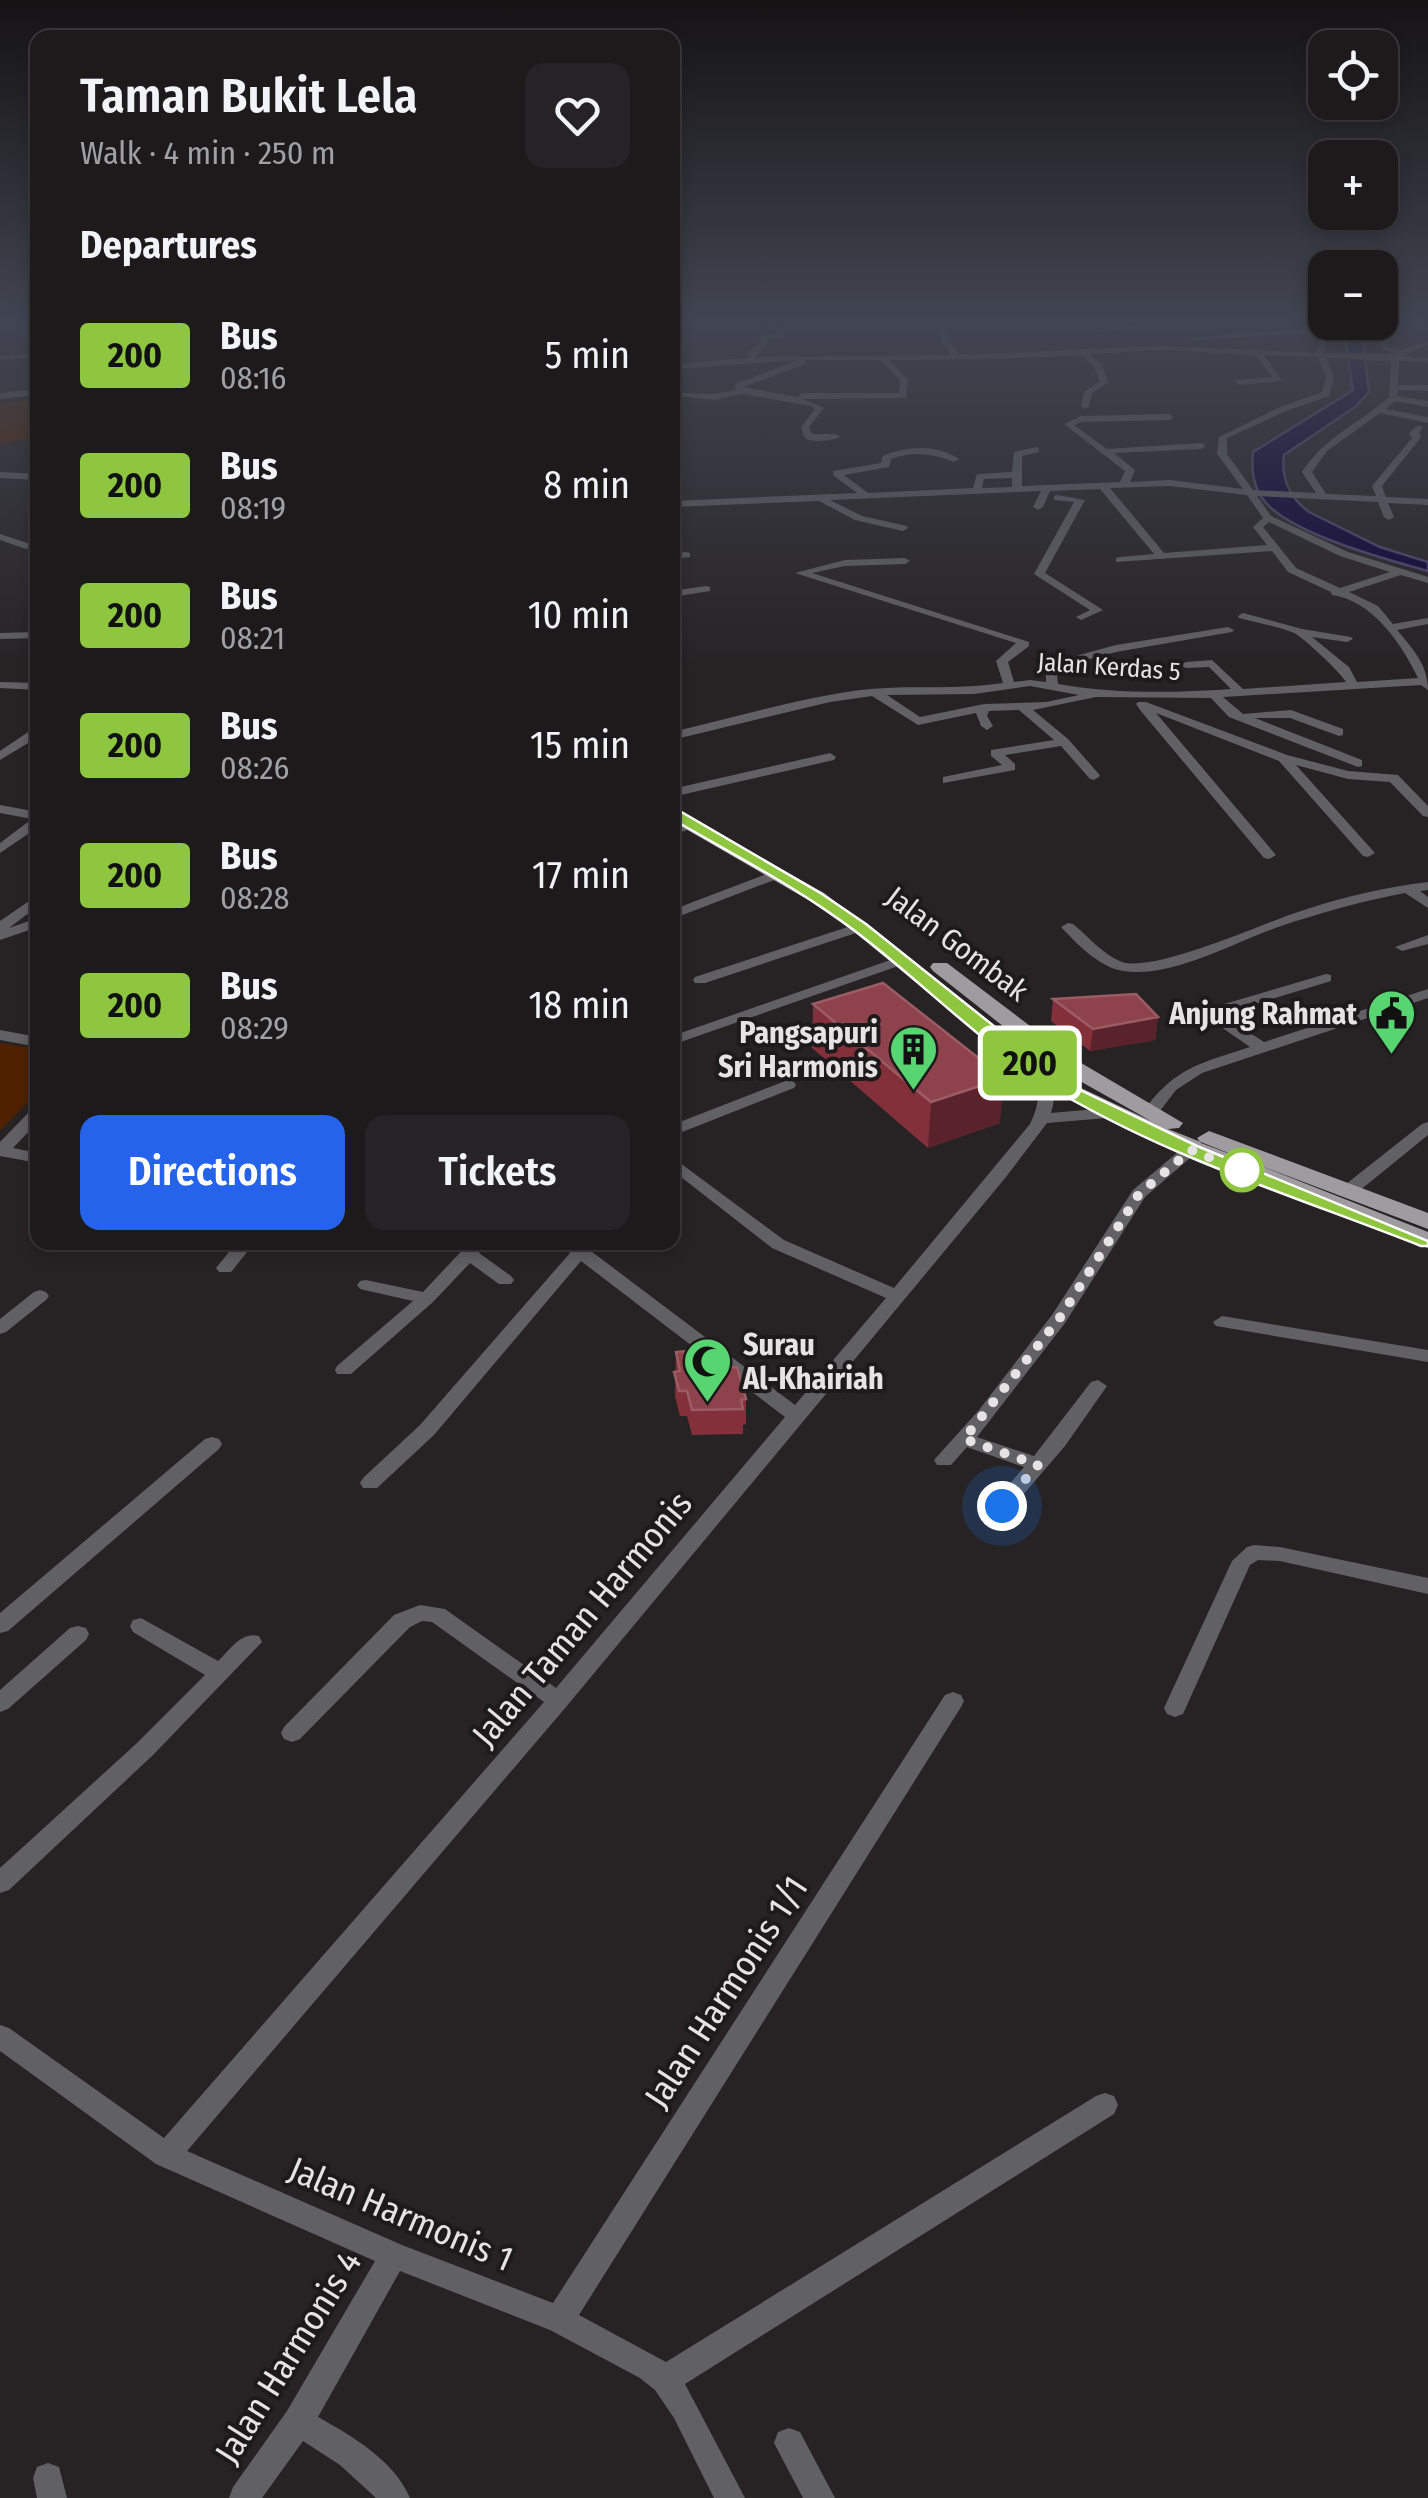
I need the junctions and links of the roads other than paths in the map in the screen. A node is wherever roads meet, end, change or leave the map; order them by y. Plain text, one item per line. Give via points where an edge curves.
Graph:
1 (807, 434) edge
2 (1082, 434) edge
3 (1231, 434) edge
4 (1343, 434) edge
5 (1414, 434) edge
6 (836, 437) dead end
7 (1201, 446) dead end
8 (1036, 450) dead end
9 (1108, 451) junction
10 (954, 459) dead end
11 (0, 475) edge
12 (1017, 475) junction
13 (30, 477) edge
14 (1124, 485) junction
15 (1104, 486) junction
16 (1017, 489) junction
17 (977, 490) junction
18 (1251, 493) junction
19 (866, 494) junction
20 (1321, 494) junction
21 (820, 497) junction
22 (1042, 498) junction
23 (1380, 498) junction
24 (1428, 502) edge
25 (680, 504) edge
26 (1390, 517) dead end
27 (1268, 518) junction
28 (902, 528) dead end
29 (0, 537) edge
30 (30, 547) edge
31 (1271, 548) junction
32 (1160, 554) junction
33 (680, 555) edge
34 (686, 555) dead end
35 (905, 560) dead end
36 (1120, 560) dead end
37 (1398, 573) junction
38 (1428, 580) edge
39 (706, 589) dead end
40 (1336, 592) junction
41 (680, 593) edge
42 (1243, 616) dead end
43 (1081, 617) dead end
44 (1428, 621) edge
45 (1391, 628) junction
46 (1228, 630) dead end
47 (1301, 632) junction
48 (30, 635) edge
49 (0, 636) edge
50 (1347, 639) dead end
51 (1428, 653) edge
52 (1413, 658) junction
53 (1186, 665) dead end
54 (1052, 684) junction
55 (1427, 684) edge
56 (0, 685) edge
57 (1009, 685) junction
58 (1353, 685) junction
59 (30, 687) edge
60 (874, 692) junction
61 (1241, 692) junction
62 (1097, 694) junction
63 (1214, 694) junction
64 (1138, 700) junction
65 (1020, 705) junction
66 (984, 708) junction
67 (1238, 716) junction
68 (987, 726) dead end
69 (1338, 732) dead end
70 (680, 734) edge
71 (30, 736) edge
72 (0, 738) edge
73 (24, 740) junction
74 (1064, 742) junction
75 (0, 756) edge
76 (830, 757) dead end
77 (1283, 758) junction
78 (1358, 762) dead end
79 (1094, 776) dead end
80 (947, 780) dead end
81 (680, 795) edge
82 (680, 802) edge
83 (0, 808) edge
84 (1428, 813) edge
85 (30, 816) edge
86 (680, 824) edge
87 (30, 825) edge
88 (0, 849) edge
89 (1368, 853) dead end
90 (1270, 854) dead end
91 (778, 874) junction
92 (1428, 886) edge
93 (1408, 888) junction
94 (1428, 904) edge
95 (30, 905) edge
96 (680, 913) edge
97 (30, 925) edge
98 (860, 927) junction
99 (1068, 927) dead end
100 (0, 928) edge
101 (0, 936) edge
102 (1428, 938) edge
103 (1402, 947) dead end
104 (902, 960) junction
105 (1326, 978) dead end
106 (700, 980) dead end
107 (1428, 993) edge
108 (0, 1035) edge
109 (680, 1038) edge
110 (30, 1041) edge
111 (1264, 1050) junction
112 (1038, 1070) junction
113 (788, 1085) dead end
114 (1108, 1112) junction
115 (1150, 1113) junction
116 (30, 1120) edge
117 (1040, 1120) junction
118 (680, 1127) edge
119 (1428, 1127) edge
120 (1, 1150) edge
121 (1191, 1150) junction
122 (30, 1156) edge
123 (680, 1168) edge
124 (1347, 1192) junction
125 (1428, 1222) edge
126 (1428, 1242) edge
127 (240, 1250) edge
128 (473, 1250) edge
129 (477, 1250) edge
130 (571, 1250) edge
131 (577, 1250) edge
132 (225, 1268) dead end
133 (505, 1280) dead end
134 (366, 1285) dead end
135 (895, 1295) junction
136 (40, 1296) dead end
137 (427, 1298) junction
138 (1222, 1322) dead end
139 (0, 1328) edge
140 (1428, 1356) edge
141 (344, 1370) dead end
142 (1098, 1386) dead end
143 (794, 1416) junction
144 (964, 1439) junction
145 (212, 1444) dead end
146 (944, 1460) dead end
147 (1038, 1465) junction
148 (370, 1483) dead end
149 (1002, 1506) dead end
150 (1428, 1586) edge
151 (0, 1625) edge
152 (141, 1626) dead end
153 (78, 1634) dead end
154 (251, 1642) dead end
155 (220, 1673) junction
156 (558, 1701) junction
157 (953, 1702) dead end
158 (0, 1703) edge
159 (1175, 1708) dead end
160 (292, 1733) dead end
161 (0, 1883) edge
162 (0, 2036) edge
163 (1105, 2106) dead end
164 (166, 2155) junction
165 (394, 2255) junction
166 (558, 2320) junction
167 (664, 2380) junction
168 (298, 2422) junction
169 (789, 2443) dead end
170 (244, 2498) edge
171 (395, 2498) edge
172 (730, 2498) edge
173 (820, 2498) edge

1 - 6 street
2 - 9 street
3 - 18 street via 1223,437 1222,454
4 - 20 street via 1315,456 1308,472
5 - 23 street via 1418,436 1378,486
7 - 9 street
8 - 12 street via 1017,454
9 - 14 street via 1130,470
10 - 19 street via 898,452 886,465 836,472
11 - 13 street
12 - 16 street
12 - 17 street via 980,476
14 - 15 street
14 - 18 street
15 - 22 street
15 - 32 street
16 - 17 street
16 - 22 street
17 - 19 street
18 - 20 street
18 - 27 street
19 - 21 street
20 - 23 street
21 - 25 street
21 - 28 street via 867,521
22 - 43 street via 1080,500 1039,574 1098,610
23 - 24 street
23 - 26 street
27 - 31 street via 1258,527
27 - 37 street
29 - 30 street
31 - 32 street
31 - 40 street via 1292,570
32 - 36 street
33 - 34 street
35 - 57 street via 800,573 1026,644 1002,661
37 - 38 street
37 - 40 street
39 - 41 street
40 - 45 street via 1374,608
42 - 47 street
44 - 45 street
45 - 52 street
46 - 54 street via 1050,666
47 - 50 street
47 - 58 street via 1345,669
48 - 49 street
51 - 52 street
52 - 55 street
53 - 61 street via 1212,663
54 - 57 street, Jalan Kerdas 5
54 - 62 street, Jalan Kerdas 5
55 - 58 street, Jalan Kerdas 5
56 - 59 street
57 - 60 street, Jalan Kerdas 5
58 - 61 street, Jalan Kerdas 5
60 - 66 street via 918,721
60 - 70 street, Jalan Kerdas 5
61 - 63 street, Jalan Kerdas 5
62 - 64 street, Jalan Kerdas 5
62 - 65 street
63 - 64 street, Jalan Kerdas 5
63 - 67 street
64 - 77 street
64 - 90 street
65 - 66 street
65 - 74 street
66 - 68 street
67 - 69 street via 1291,714
67 - 78 street
71 - 73 street
72 - 73 street
73 - 75 street
74 - 79 street
74 - 80 street via 995,754 1011,767
76 - 81 street
77 - 84 street via 1348,775 1394,778
77 - 89 street
82 - 115 main road, Jalan Gombak via 880,921 1062,1062
83 - 85 street
86 - 91 main road, Jalan Gombak
87 - 88 street
91 - 96 street
91 - 98 main road, Jalan Gombak
92 - 93 street
93 - 94 street
93 - 99 street via 1138,968 1116,965
95 - 100 street
97 - 101 street
98 - 104 main road, Jalan Gombak
98 - 106 street
102 - 103 street
104 - 109 street
104 - 112 main road, Jalan Gombak
105 - 111 street via 1218,1010 1216,1016
107 - 111 street
108 - 110 street
111 - 115 street via 1196,1070 1170,1087
112 - 114 main road, Jalan Gombak
112 - 117 street via 1050,1100
113 - 118 street
114 - 117 street
114 - 121 main road, Jalan Gombak
115 - 124 main road, Jalan Gombak
116 - 120 street
117 - 135 street, Jalan Taman Harmonis
119 - 124 street
120 - 122 street
121 - 126 main road, Jalan Gombak
121 - 144 street via 1139,1194 1059,1319
123 - 135 street via 778,1244
124 - 125 main road, Jalan Gombak
127 - 132 street
128 - 137 street
129 - 133 street
130 - 148 street via 427,1430
131 - 143 street
134 - 137 street
135 - 143 street, Jalan Taman Harmonis
136 - 139 street
137 - 141 street
138 - 140 street
142 - 147 street
143 - 156 street, Jalan Taman Harmonis
144 - 146 street
144 - 147 street
145 - 151 street
147 - 149 street
150 - 159 street via 1254,1552 1242,1561
152 - 155 street
153 - 158 street
154 - 155 street
155 - 161 street
156 - 160 street via 436,1615 420,1613 402,1621
156 - 164 street, Jalan Taman Harmonis
157 - 166 street, Jalan Harmonis 1/1
162 - 164 street, Jalan Harmonis 1
163 - 167 street
164 - 165 street, Jalan Harmonis 1
165 - 166 street, Jalan Harmonis 1
165 - 168 street, Jalan Harmonis 4
166 - 167 street, Jalan Harmonis 1
167 - 172 street, Jalan Harmonis 1
168 - 170 street, Jalan Harmonis 4
168 - 171 street via 349,2450
169 - 173 street

